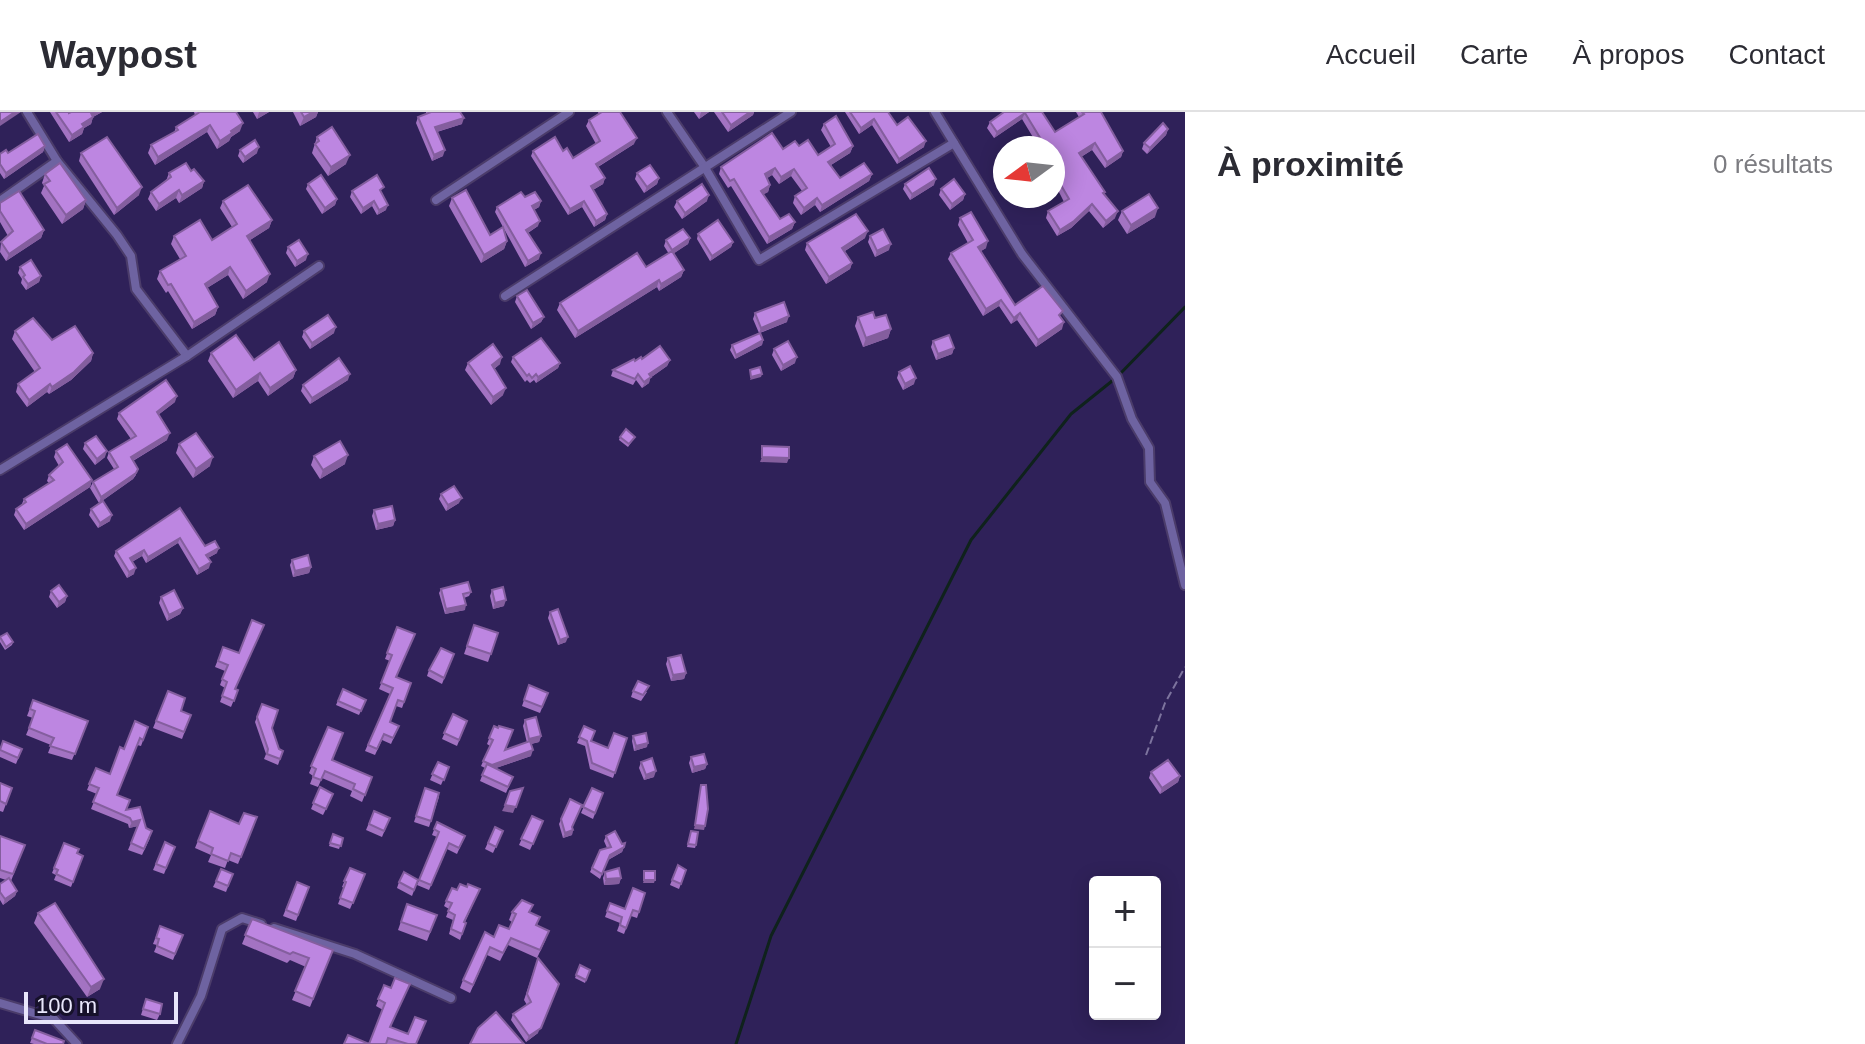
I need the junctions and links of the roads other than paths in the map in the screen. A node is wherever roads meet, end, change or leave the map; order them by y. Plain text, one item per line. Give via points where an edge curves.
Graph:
1 (27, 112) edge
2 (569, 112) edge
3 (667, 112) edge
4 (791, 112) edge
5 (935, 112) edge
6 (954, 143) junction
7 (57, 161) junction
8 (704, 166) junction
9 (436, 200) dead end
10 (0, 201) edge
11 (319, 266) dead end
12 (505, 296) dead end
13 (187, 356) junction
14 (0, 470) edge
15 (1185, 585) edge
16 (451, 998) dead end
17 (0, 1003) edge
18 (67, 1040) edge
19 (77, 1044) edge
20 (177, 1044) edge

1 - 7 street
2 - 9 street
3 - 8 street
4 - 8 street
5 - 6 street
6 - 8 street via 759,260
6 - 15 street via 1022,254 1117,377 1149,448 1150,482 1165,503
7 - 10 street
7 - 13 street via 131,256 136,289
8 - 12 street
11 - 13 street
13 - 14 street
16 - 20 street via 355,954 242,918 222,929 201,996
17 - 18 street via 54,1019
18 - 19 street

